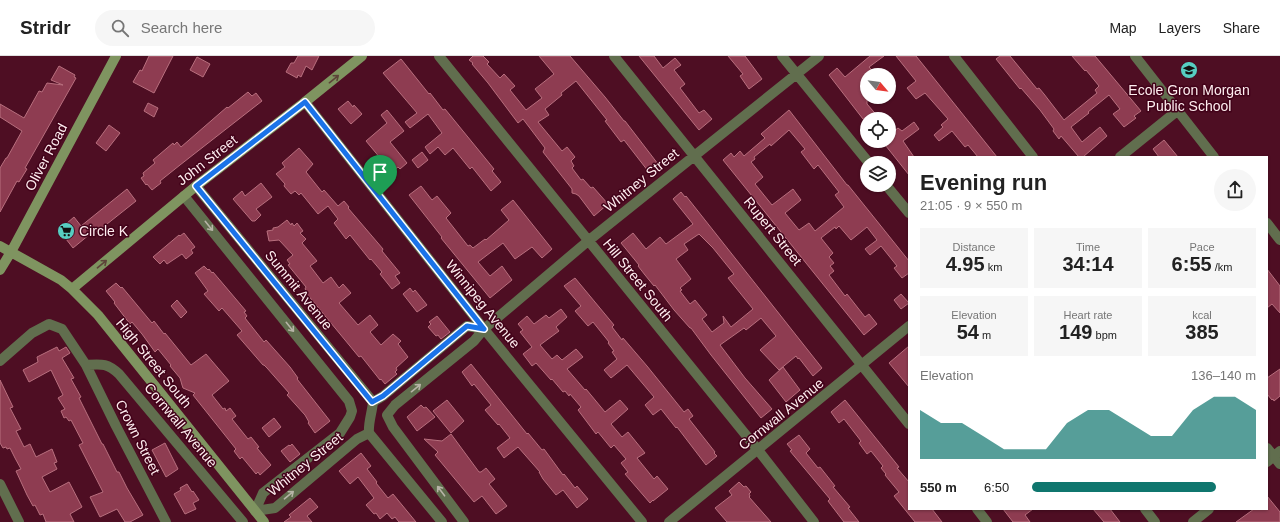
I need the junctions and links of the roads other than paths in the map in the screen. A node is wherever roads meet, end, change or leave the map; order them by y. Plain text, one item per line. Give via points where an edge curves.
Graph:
1 (116, 56) edge
2 (362, 56) edge
3 (439, 56) edge
4 (614, 56) edge
5 (782, 56) edge
6 (819, 56) edge
7 (954, 56) edge
8 (1135, 56) edge
9 (796, 74) junction
10 (305, 102) junction
11 (1177, 111) junction
12 (694, 156) junction
13 (862, 156) edge
14 (1032, 156) edge
15 (1121, 156) edge
16 (1213, 156) edge
17 (196, 186) junction
18 (892, 192) edge
19 (184, 196) junction
20 (908, 212) edge
21 (1268, 224) edge
22 (1280, 240) edge
23 (588, 241) junction
24 (0, 246) edge
25 (11, 252) junction
26 (0, 270) edge
27 (72, 289) junction
28 (908, 327) edge
29 (484, 329) junction
30 (0, 362) edge
31 (86, 365) junction
32 (862, 365) junction
33 (372, 402) junction
34 (908, 423) edge
35 (369, 433) junction
36 (758, 450) junction
37 (0, 484) edge
38 (978, 510) edge
39 (1146, 510) edge
40 (1208, 510) edge
41 (255, 511) junction
42 (19, 522) edge
43 (166, 522) edge
44 (243, 522) edge
45 (264, 522) edge
46 (442, 522) edge
47 (464, 522) edge
48 (642, 522) edge
49 (669, 522) edge
50 (814, 522) edge
51 (987, 522) edge
52 (1155, 522) edge
53 (1193, 522) edge

1 - 25 main road, Oliver Road
10 -> 2 main road, John Street
3 - 23 street, Hill Street South
4 - 12 street, Rupert Street
5 - 9 street
6 - 9 street, Whitney Street
7 - 14 street
8 - 11 street
9 - 12 street, Whitney Street
9 - 13 street
10 - 17 main road, John Street
10 - 29 street, Winnipeg Avenue
11 - 15 street
11 - 16 street
12 - 23 street, Whitney Street
12 - 32 street, Rupert Street
17 - 19 main road, John Street
17 - 33 street, Summit Avenue
18 - 20 street
27 -> 19 main road, John Street
19 -> 41 street, Whitney Street via 349,401 352,411 340,434 263,493
21 - 22 street
23 - 29 street, Whitney Street
23 - 36 street, Hill Street South
24 - 25 main road, High Street South
25 - 26 main road, Oliver Road
25 - 27 main road, High Street South
27 - 41 main road, High Street South via 98,315
28 - 32 street, Cornwall Avenue
29 - 33 street via 467,326 383,396
47 -> 29 street, Whitney Street via 387,415 395,405 474,341
29 - 48 street, Winnipeg Avenue
30 - 31 street via 32,333 49,324 62,329
31 - 43 street, Crown Street
31 - 44 street, Cornwall Avenue via 105,364 120,374
32 - 34 street, Rupert Street
32 - 36 street, Cornwall Avenue
33 - 35 street
41 -> 35 street, Whitney Street via 275,508 357,439
35 - 46 street
36 - 49 street, Cornwall Avenue
36 - 50 street, Hill Street South
37 - 42 street
38 - 51 street
39 - 52 street
40 - 53 street
41 - 45 main road, High Street South

